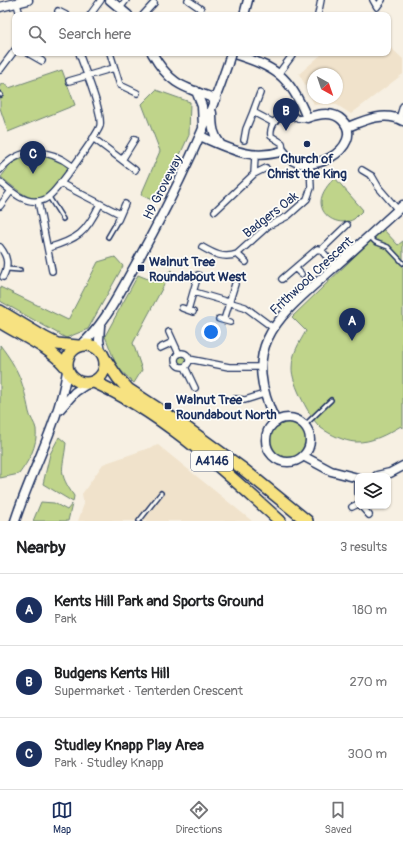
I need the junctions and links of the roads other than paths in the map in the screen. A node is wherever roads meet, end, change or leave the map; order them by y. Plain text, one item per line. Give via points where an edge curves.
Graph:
1 (28, 0) edge
2 (101, 0) edge
3 (110, 0) edge
4 (126, 0) edge
5 (188, 0) edge
6 (248, 0) edge
7 (321, 0) edge
8 (373, 0) edge
9 (382, 0) edge
10 (154, 2) dead end
11 (17, 4) junction
12 (0, 7) edge
13 (120, 8) junction
14 (19, 12) edge
15 (92, 12) edge
16 (125, 12) edge
17 (146, 12) edge
18 (200, 12) edge
19 (245, 12) edge
20 (319, 12) edge
21 (12, 54) edge
22 (33, 56) edge
23 (80, 56) edge
24 (111, 56) edge
25 (154, 56) edge
26 (230, 56) edge
27 (241, 56) edge
28 (292, 56) edge
29 (42, 61) dead end
30 (1, 68) edge
31 (114, 68) junction
32 (279, 73) junction
33 (86, 76) junction
34 (68, 81) dead end
35 (196, 92) junction
36 (137, 93) dead end
37 (260, 93) dead end
38 (214, 103) junction
39 (403, 106) edge
40 (253, 112) junction
41 (307, 118) junction
42 (401, 120) edge
43 (274, 123) junction
44 (348, 127) junction
45 (202, 133) junction
46 (93, 138) junction
47 (135, 139) dead end
48 (244, 140) dead end
49 (221, 145) junction
50 (283, 151) junction
51 (255, 156) junction
52 (122, 160) junction
53 (310, 164) junction
54 (72, 166) junction
55 (266, 168) dead end
56 (0, 170) edge
57 (136, 170) dead end
58 (362, 170) dead end
59 (254, 174) junction
60 (0, 182) edge
61 (60, 183) junction
62 (10, 191) junction
63 (49, 197) junction
64 (38, 201) junction
65 (100, 204) junction
66 (125, 204) dead end
67 (0, 206) edge
68 (401, 207) edge
69 (215, 211) dead end
70 (120, 214) junction
71 (64, 219) dead end
72 (118, 220) joint
73 (347, 225) dead end
74 (369, 236) junction
75 (108, 238) dead end
76 (0, 247) edge
77 (202, 247) dead end
78 (48, 248) junction
79 (321, 250) junction
80 (237, 254) junction
81 (246, 262) dead end
82 (403, 263) edge
83 (335, 266) junction
84 (295, 268) junction
85 (7, 269) junction
86 (20, 270) dead end
87 (52, 271) dead end
88 (301, 274) dead end
89 (198, 275) dead end
90 (3, 277) dead end
91 (282, 279) dead end
92 (235, 284) dead end
93 (194, 292) junction
94 (230, 303) junction
95 (188, 310) dead end
96 (0, 311) edge
97 (224, 320) dead end
98 (0, 322) edge
99 (100, 326) junction
100 (272, 328) junction
101 (169, 332) dead end
102 (173, 342) junction
103 (79, 346) junction
104 (160, 348) dead end
105 (179, 354) junction
106 (103, 356) junction
107 (189, 359) junction
108 (185, 367) junction
109 (261, 367) junction
110 (67, 369) junction
111 (90, 383) junction
112 (195, 388) dead end
113 (126, 393) junction
114 (264, 394) junction
115 (233, 398) dead end
116 (331, 400) dead end
117 (141, 403) junction
118 (56, 415) junction
119 (276, 422) junction
120 (304, 426) junction
121 (303, 456) junction
122 (403, 466) edge
123 (390, 473) edge
124 (355, 477) edge
125 (161, 493) dead end
126 (364, 509) edge
127 (369, 515) dead end
128 (15, 521) edge
129 (138, 521) edge
130 (280, 521) edge
131 (308, 521) edge

1 - 11 street
2 - 15 street
3 - 13 street
4 - 13 street
5 - 18 street via 201,9
6 - 19 street
7 - 20 street
8 - 9 street via 377,7
10 - 17 street
11 - 12 street
11 - 14 street
13 - 16 street
21 - 30 street
22 - 29 street
23 - 33 street
24 - 31 street
25 - 35 street via 164,73 175,83
26 - 38 street, H9 Groveway, bridge
27 - 32 street via 257,61
28 - 32 street
31 - 33 street
31 - 36 street via 120,84
32 - 41 street via 295,91
33 - 34 street
33 - 46 street via 100,125
35 - 38 street
35 - 45 street via 202,106
37 - 40 street
38 - 45 street, H9 Groveway
38 - 49 street via 212,126 214,136
39 - 42 street
40 - 43 street
40 - 48 street
41 - 43 street via 298,119 289,112
41 - 44 street via 316,114 334,115
42 - 44 street via 383,116 366,119
43 - 50 street via 271,136 282,143
44 - 53 street via 345,144 338,153 321,162
45 - 49 street
45 - 99 street, H9 Groveway via 148,242
46 - 52 street
46 - 54 street
47 - 52 street
49 - 51 street
50 - 51 street
50 - 53 street via 293,161
51 - 59 street
52 - 57 street
53 - 80 street, Badgers Oak via 311,188 307,199 288,216 268,226
54 - 56 street via 57,156 36,152 26,153 5,164
54 - 61 street
55 - 59 street
58 - 68 street via 372,176 379,188
59 - 69 street
60 - 62 street
61 - 63 street
61 - 65 street
62 - 64 street via 28,201
62 - 67 street
63 - 64 street
63 - 71 lane
64 - 78 street
65 - 70 street
65 - 78 street via 84,232 71,241
66 - 70 street
68 - 74 street, Frithwood Crescent
70 - 72 street
72 - 75 lane
73 - 79 street via 339,228
74 - 82 lane via 375,242 388,247
74 - 83 street, Frithwood Crescent
76 - 85 street via 6,257
77 - 80 street, Badgers Oak via 223,257
78 - 87 street
79 - 83 street
79 - 84 street via 317,249
80 - 81 street, Badgers Oak
83 - 100 street, Frithwood Crescent via 290,306
84 - 88 street
84 - 91 street
85 - 86 lane
85 - 90 street
89 - 93 street
92 - 94 street
93 - 94 street
93 - 95 street
94 - 97 street
94 - 100 street via 245,307
96 - 103 highway via 57,344
98 - 110 highway, A4146 via 50,352
99 - 103 street, H9 Groveway
99 - 106 street, H9 Groveway via 99,340
100 - 109 street, Frithwood Crescent via 263,352
101 - 102 street
102 - 104 street
102 - 105 street
103 - 106 highway via 95,347
103 - 110 highway via 71,351 67,359
105 - 107 street via 185,354
105 - 108 street via 175,363
106 - 111 highway via 103,372
106 - 113 highway, A4146
107 - 108 street
107 - 109 street via 229,367
108 - 112 street
109 - 114 street, Frithwood Crescent
110 - 111 highway, A4146 via 75,381
110 - 118 street via 65,388
111 - 113 highway, A4146
111 - 118 street via 67,400
113 - 117 highway, A4146
114 - 115 street via 246,400
114 - 119 street, Frithwood Crescent
116 - 120 lane
117 - 130 highway, A4146
117 - 131 highway, A4146 via 237,464
118 - 128 street
119 - 120 street via 294,419
119 - 121 street via 267,433 267,447 271,454 283,461 297,460
120 - 121 street via 310,439
121 - 124 street via 331,471
122 - 123 street
125 - 129 lane
126 - 127 street

